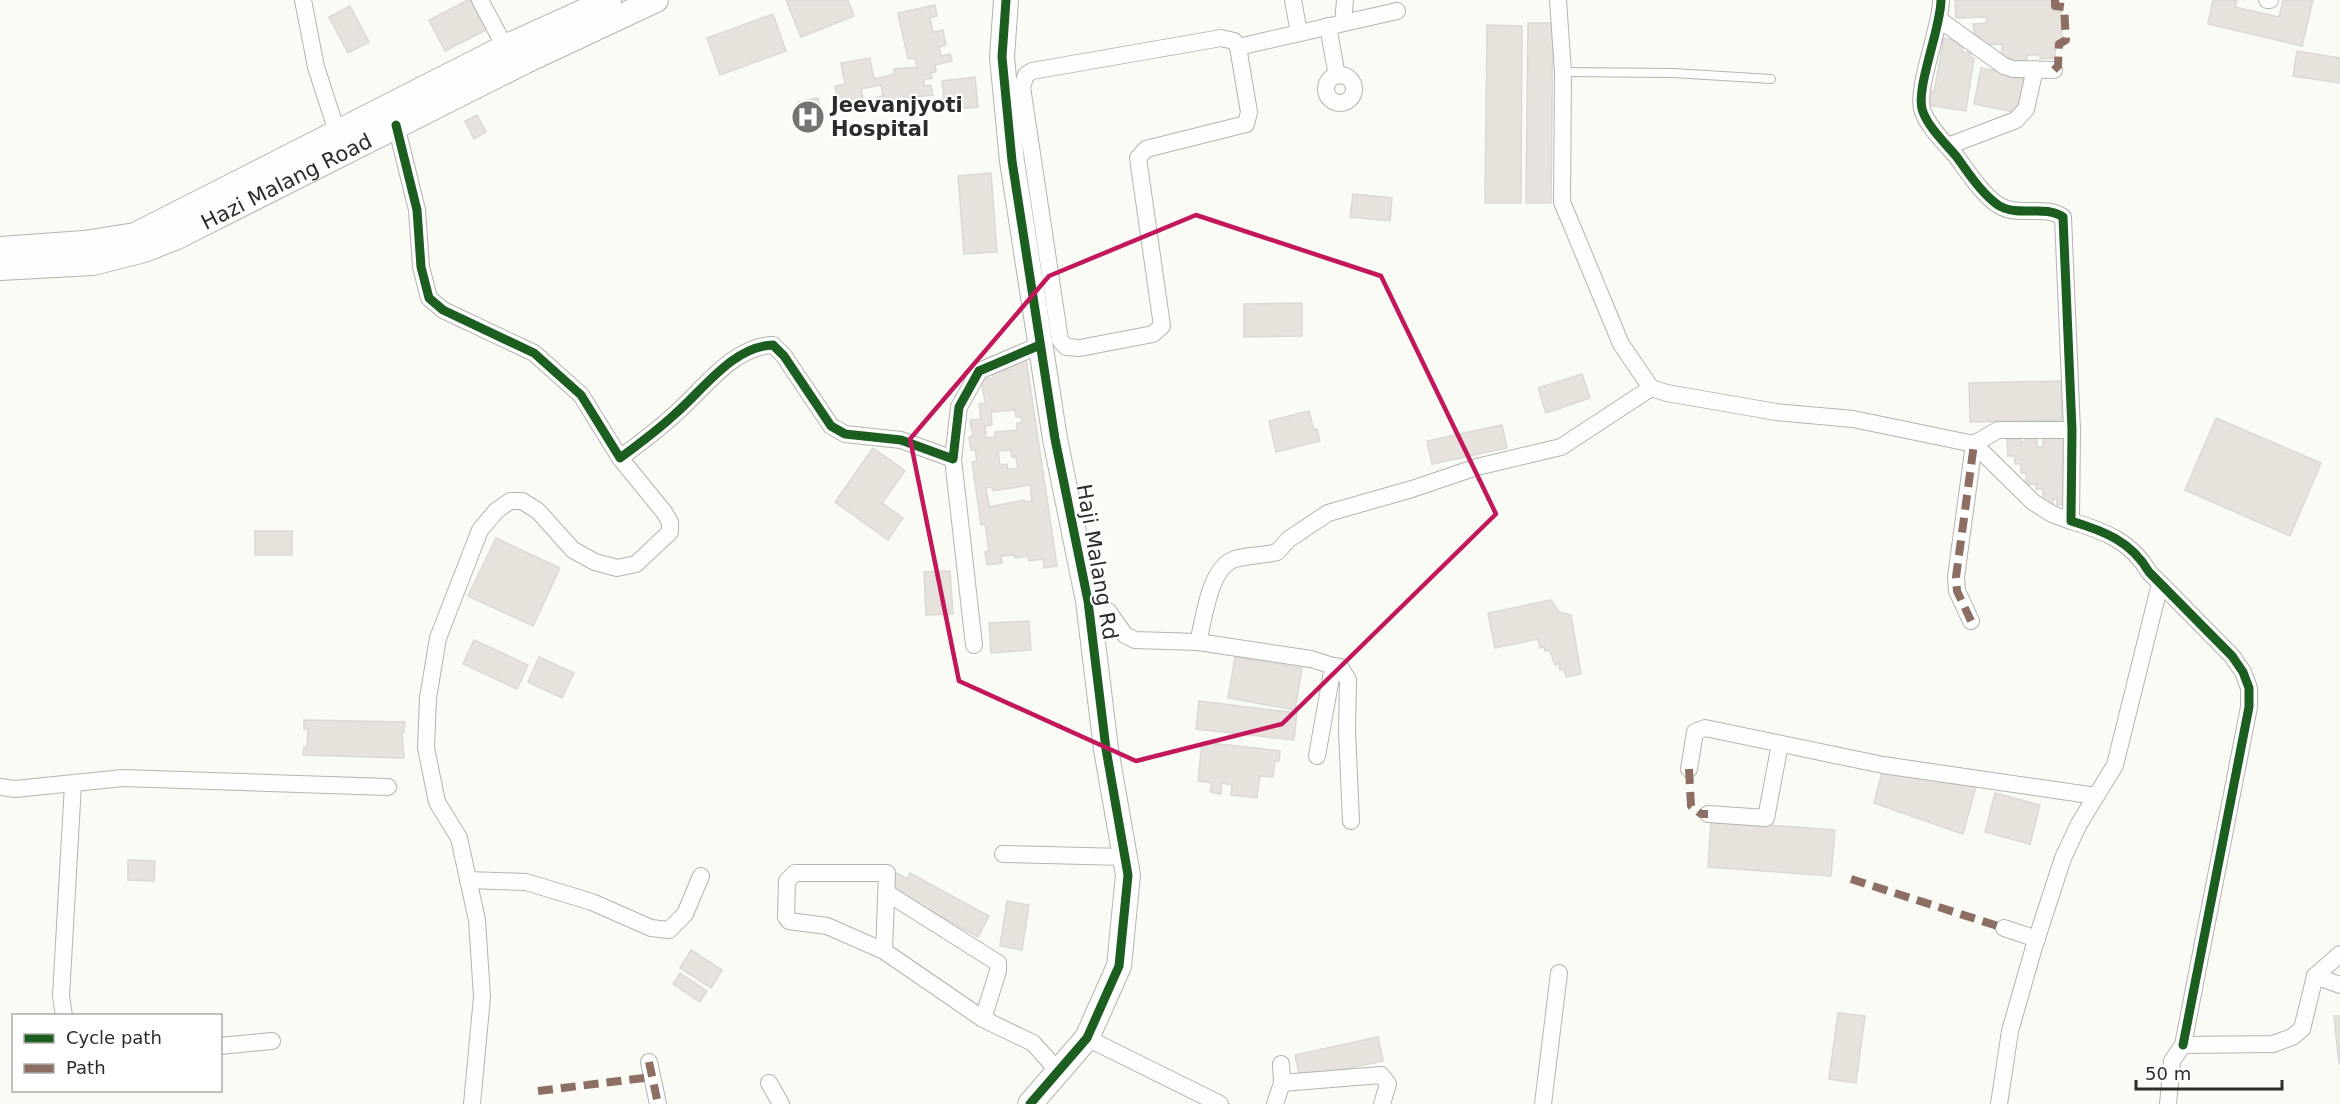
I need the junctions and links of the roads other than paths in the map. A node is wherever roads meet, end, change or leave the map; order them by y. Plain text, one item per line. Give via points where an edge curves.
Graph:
1 (303, 0) edge
2 (480, 0) edge
3 (609, 0) edge
4 (656, 0) edge
5 (1006, 0) edge
6 (1293, 0) edge
7 (1345, 0) edge
8 (1558, 0) edge
9 (1941, 0) edge
10 (633, 6) edge
11 (1397, 11) dead end
12 (1940, 20) junction
13 (1336, 25) junction
14 (1299, 33) junction
15 (505, 47) junction
16 (1238, 47) junction
17 (2035, 69) junction
18 (2054, 69) dead end
19 (1563, 72) junction
20 (1337, 76) dead end
21 (1770, 79) dead end
22 (396, 125) junction
23 (337, 132) junction
24 (1948, 146) junction
25 (0, 249) edge
26 (0, 268) edge
27 (1040, 345) junction
28 (1651, 388) junction
29 (2072, 430) junction
30 (1974, 444) junction
31 (620, 458) junction
32 (953, 459) junction
33 (2071, 521) junction
34 (2160, 584) junction
35 (1088, 601) junction
36 (1971, 621) dead end
37 (1198, 642) junction
38 (974, 645) dead end
39 (1333, 666) junction
40 (1780, 744) junction
41 (1317, 756) dead end
42 (1689, 769) dead end
43 (73, 784) junction
44 (0, 787) edge
45 (388, 788) dead end
46 (2097, 796) junction
47 (1708, 814) dead end
48 (1351, 821) dead end
49 (1003, 854) dead end
50 (1124, 857) junction
51 (701, 876) dead end
52 (468, 880) junction
53 (887, 893) junction
54 (2004, 928) dead end
55 (2037, 939) junction
56 (884, 951) junction
57 (2340, 954) edge
58 (1559, 973) dead end
59 (2315, 976) junction
60 (2340, 985) edge
61 (64, 1014) edge
62 (983, 1019) junction
63 (1087, 1038) junction
64 (272, 1041) dead end
65 (2182, 1045) junction
66 (222, 1046) edge
67 (649, 1062) dead end
68 (1281, 1064) dead end
69 (1059, 1072) junction
70 (769, 1083) dead end
71 (1282, 1083) junction
72 (472, 1104) edge
73 (658, 1104) edge
74 (781, 1104) edge
75 (1030, 1104) edge
76 (1220, 1104) edge
77 (1275, 1104) edge
78 (1382, 1104) edge
79 (1542, 1104) edge
80 (1999, 1104) edge
81 (2168, 1104) edge

1 - 23 street via 316,67
2 - 15 street
3 - 15 main road, Hazi Malang Road
4 - 10 main road, Hazi Malang Road
5 - 27 main road, Haji Malang Rd via 1003,68 1012,161
6 - 14 street
7 - 13 street
8 - 19 street
9 - 12 street
10 - 22 main road, Hazi Malang Road
11 - 13 street
12 - 17 street via 2004,66
12 - 24 street via 1921,102 1923,112
13 - 14 street
13 - 20 street
14 - 16 street
15 - 23 main road, Hazi Malang Road
16 - 16 street via 1234,41 1221,38 1026,75 1022,87 1060,340 1066,347 1080,348 1153,334 1162,326 1138,158 1146,149 1246,124 1249,112
17 - 18 street
17 - 24 street via 2023,114
19 - 21 lane
19 - 28 street via 1562,202 1621,344
22 - 26 main road, Hazi Malang Road via 177,237 144,250 93,263
22 - 31 street via 417,210 421,267 429,298 443,310 534,353 581,395
23 - 25 main road, Hazi Malang Road via 135,235
24 - 29 street via 1998,205 2022,212 2054,210 2063,217
27 - 32 street via 979,371 959,406
27 - 35 main road, Haji Malang Rd
28 - 30 street via 1776,412 1853,419
28 - 37 street via 1561,447 1477,467 1328,513 1289,539 1277,552 1234,559 1214,579
29 - 30 street via 1998,430
29 - 33 street
30 - 33 street via 2033,502
30 - 36 street via 1956,577
31 - 32 street via 675,415 729,363 759,345 773,345 831,426 845,434 901,440
31 - 52 street via 670,522 670,532 636,564 617,568 573,550 538,511 522,501 510,501 480,530 438,638 428,698 426,747 437,802 459,838
32 - 38 street
33 - 34 street via 2106,532 2128,545
34 - 46 street via 2115,765
34 - 65 street via 2232,656 2249,688 2238,774
35 - 37 street via 1108,611 1125,635 1135,640
35 - 50 main road, Haji Malang Rd
37 - 39 street via 1311,659
39 - 41 street
39 - 48 street via 1340,667 1348,680
40 - 42 street via 1700,729 1693,736
40 - 46 street via 1883,765
40 - 47 street via 1766,819
43 - 44 street
43 - 45 street via 123,778
43 - 61 street via 61,996
46 - 55 street via 2063,858
49 - 50 street
50 - 63 main road, Haji Malang Rd via 1128,875 1119,966
51 - 52 street via 685,914 669,930 651,928 592,902 526,882
52 - 72 street via 477,921 482,997
53 - 56 street
53 - 56 street via 887,873 882,871 795,873 787,881 789,921 827,926
53 - 62 street via 998,963
54 - 55 street
55 - 80 street via 2010,1031
56 - 62 street
57 - 59 street
58 - 79 street
59 - 60 street
59 - 65 street via 2302,1029 2292,1037 2273,1044
62 - 69 street via 1032,1043
63 - 69 main road, Haji Malang Rd
63 - 76 street
64 - 66 street
65 - 81 street via 2172,1062
67 - 73 street
68 - 71 street
69 - 75 main road, Haji Malang Rd
70 - 74 street
71 - 77 street
71 - 78 street via 1382,1075 1388,1084

